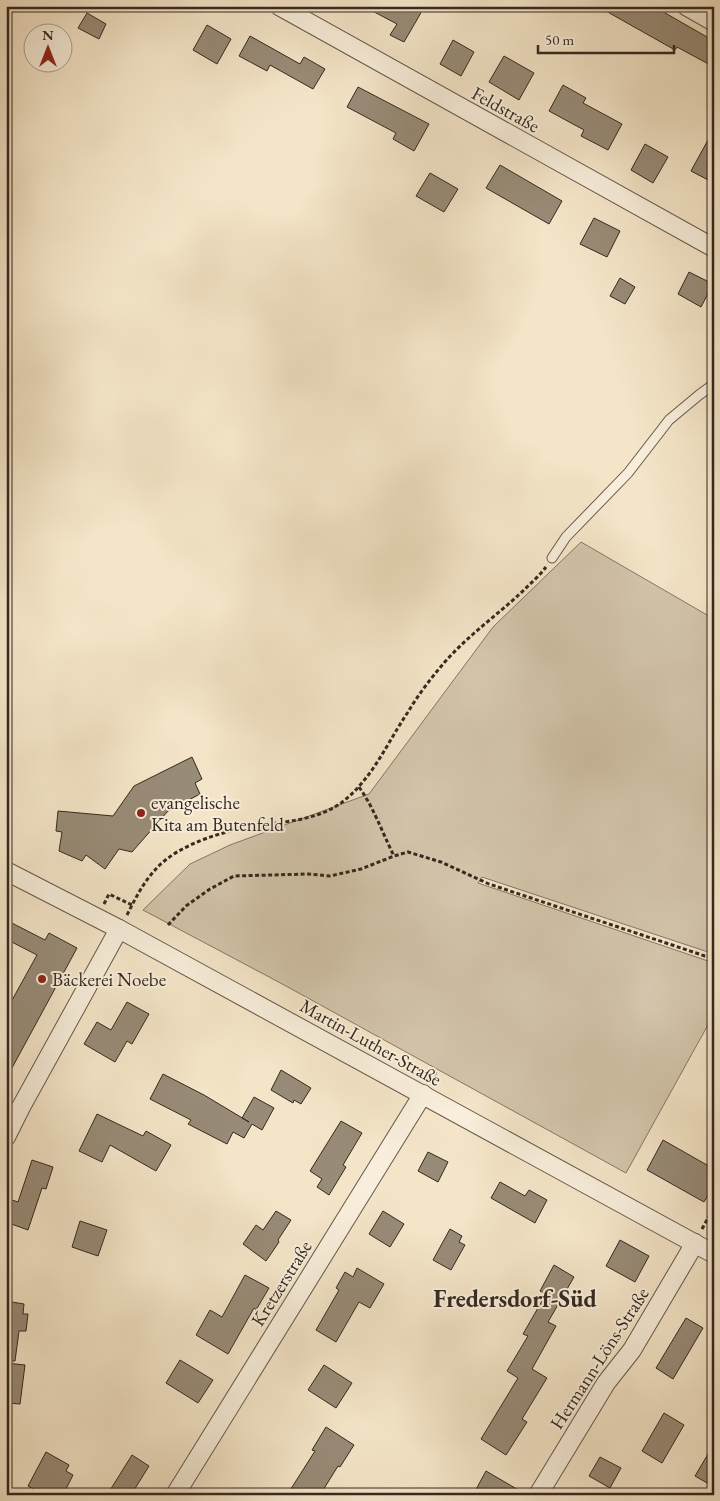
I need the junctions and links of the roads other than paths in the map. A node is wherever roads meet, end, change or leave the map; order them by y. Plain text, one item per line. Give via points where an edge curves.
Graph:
1 (279, 6) edge
2 (686, 6) edge
3 (714, 22) edge
4 (714, 248) edge
5 (714, 384) edge
6 (552, 558) road end
7 (6, 871) edge
8 (119, 929) junction
9 (423, 1094) junction
10 (6, 1137) edge
11 (695, 1243) junction
12 (714, 1254) edge
13 (175, 1495) edge
14 (538, 1495) edge

1 - 4 street, Feldstraße
2 - 3 street
5 - 6 lane via 669,420 628,473 566,537
7 - 8 street, Martin-Luther-Straße
8 - 9 street, Martin-Luther-Straße
8 - 10 street
9 - 11 street, Martin-Luther-Straße
9 - 13 street, Kretzerstraße
11 - 12 street, Martin-Luther-Straße
11 - 14 street, Hermann-Löns-Straße via 632,1350 606,1383

